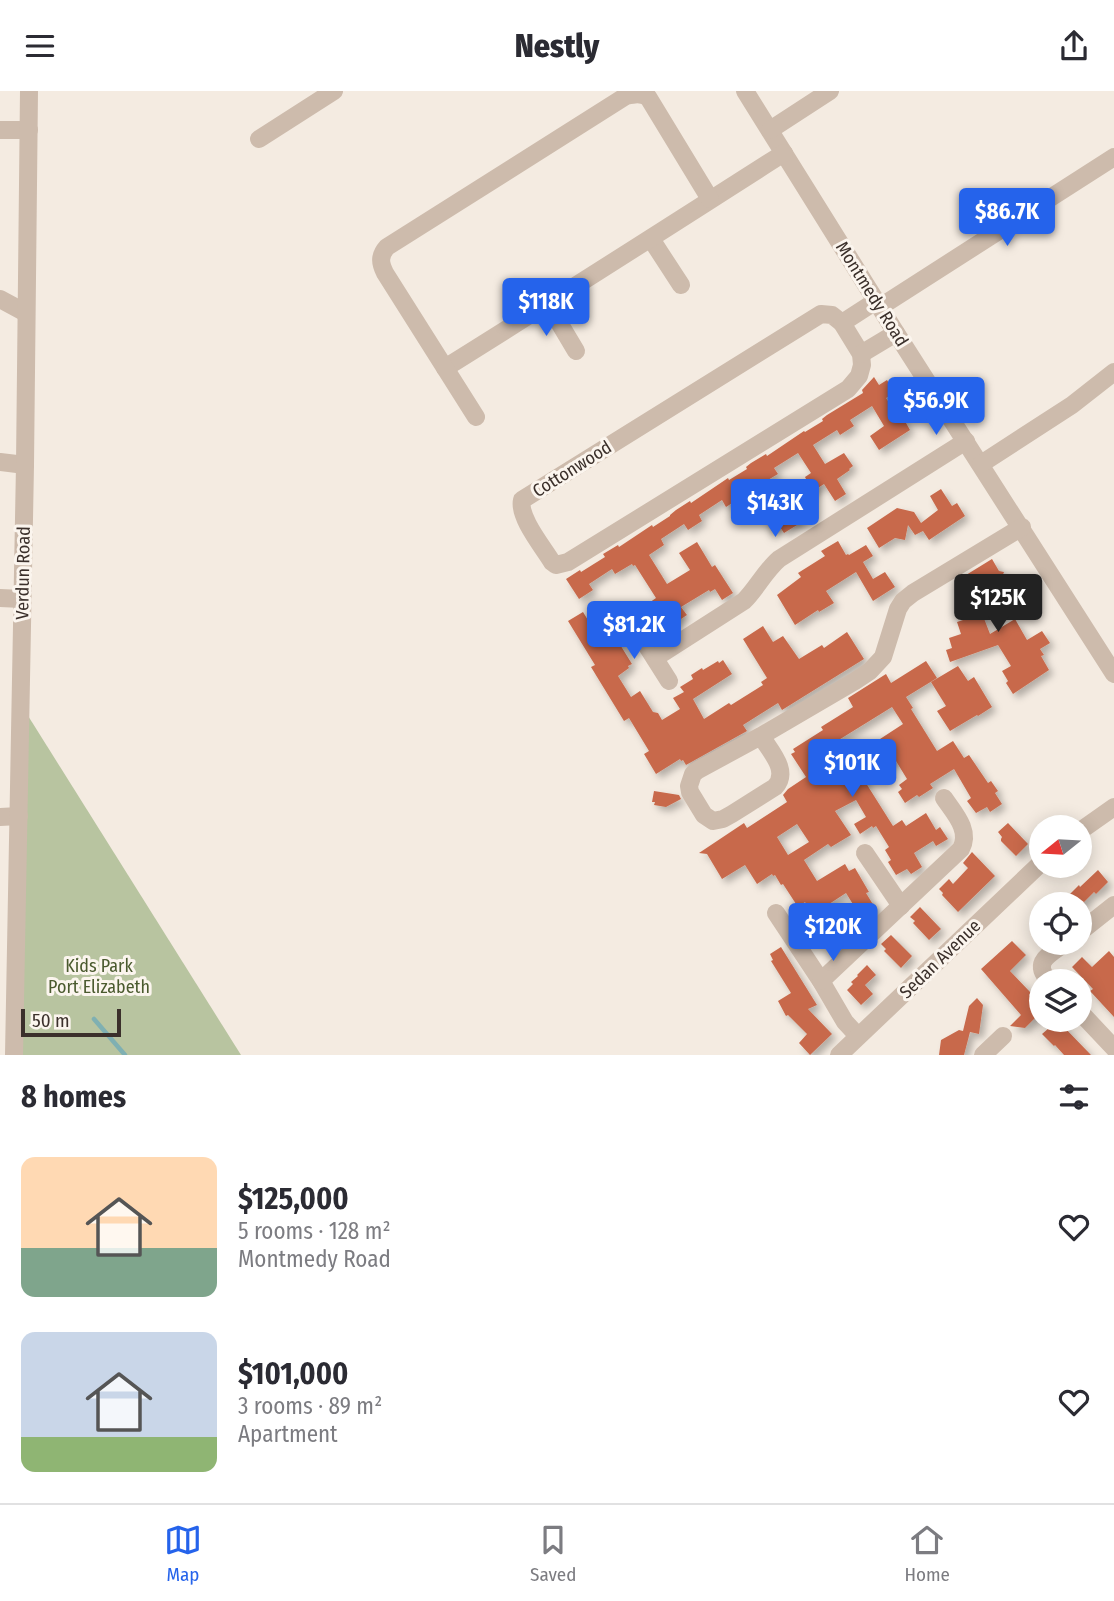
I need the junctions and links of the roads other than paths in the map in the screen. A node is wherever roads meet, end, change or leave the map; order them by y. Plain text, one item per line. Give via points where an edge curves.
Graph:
1 (29, 91) edge
2 (334, 91) edge
3 (745, 91) edge
4 (830, 91) edge
5 (0, 130) edge
6 (29, 130) junction
7 (769, 130) junction
8 (259, 139) dead end
9 (784, 153) junction
10 (1114, 157) edge
11 (710, 199) junction
12 (651, 239) junction
13 (681, 285) dead end
14 (0, 299) edge
15 (548, 304) junction
16 (878, 304) junction
17 (26, 313) junction
18 (842, 323) junction
19 (896, 333) junction
20 (576, 351) dead end
21 (861, 354) junction
22 (445, 367) junction
23 (1114, 372) edge
24 (476, 417) dead end
25 (966, 441) junction
26 (0, 463) edge
27 (981, 464) junction
28 (25, 465) junction
29 (1022, 527) junction
30 (0, 598) edge
31 (22, 599) junction
32 (631, 621) dead end
33 (655, 657) junction
34 (1114, 674) edge
35 (669, 681) dead end
36 (761, 736) junction
37 (944, 798) dead end
38 (1114, 807) edge
39 (19, 816) junction
40 (0, 817) edge
41 (1092, 823) edge
42 (865, 853) dead end
43 (1029, 874) edge
44 (901, 905) junction
45 (1114, 905) edge
46 (776, 913) dead end
47 (1092, 922) edge
48 (821, 981) junction
49 (7, 1011) edge
50 (1092, 1025) edge
51 (858, 1036) junction
52 (1003, 1036) dead end
53 (1114, 1048) edge
54 (14, 1055) edge
55 (839, 1055) edge
56 (983, 1055) edge

1 - 6 street, Verdun Road
2 - 8 street
3 - 7 street, Montmedy Road
4 - 7 street
5 - 6 street
6 - 17 street, Verdun Road
7 - 9 street, Montmedy Road
9 - 11 street
9 - 16 street, Montmedy Road
10 - 16 street
11 - 12 street
11 - 22 street via 648,97 633,94 387,247 380,258 385,273
12 - 13 street
12 - 15 street
14 - 17 street
15 - 20 street
15 - 22 street
16 - 18 street
16 - 19 street, Montmedy Road
17 - 28 street, Verdun Road
18 - 21 street
18 - 21 street, Cottonwood via 832,315 816,316 522,500 524,516 552,562 568,562 848,389 861,371
19 - 21 street
19 - 25 street, Montmedy Road
22 - 24 street
23 - 27 street
25 - 27 street, Montmedy Road
25 - 33 street via 779,559 744,601
26 - 28 street
27 - 29 street, Montmedy Road
28 - 31 street, Verdun Road
29 - 34 street, Montmedy Road
29 - 36 street via 903,601 883,657 870,671
30 - 31 street
31 - 39 street, Verdun Road
32 - 33 street
33 - 35 street
36 - 36 street via 692,774 690,792 708,818 723,819 779,783 779,765
37 - 44 street via 962,826 964,843
38 - 41 street
39 - 40 street
39 - 49 street, Verdun Road
42 - 44 street
43 - 51 street, Sedan Avenue
44 - 48 street
45 - 47 street
46 - 48 street
48 - 51 street
49 - 54 street, Verdun Road
50 - 53 street
51 - 55 street, Sedan Avenue
52 - 56 street

